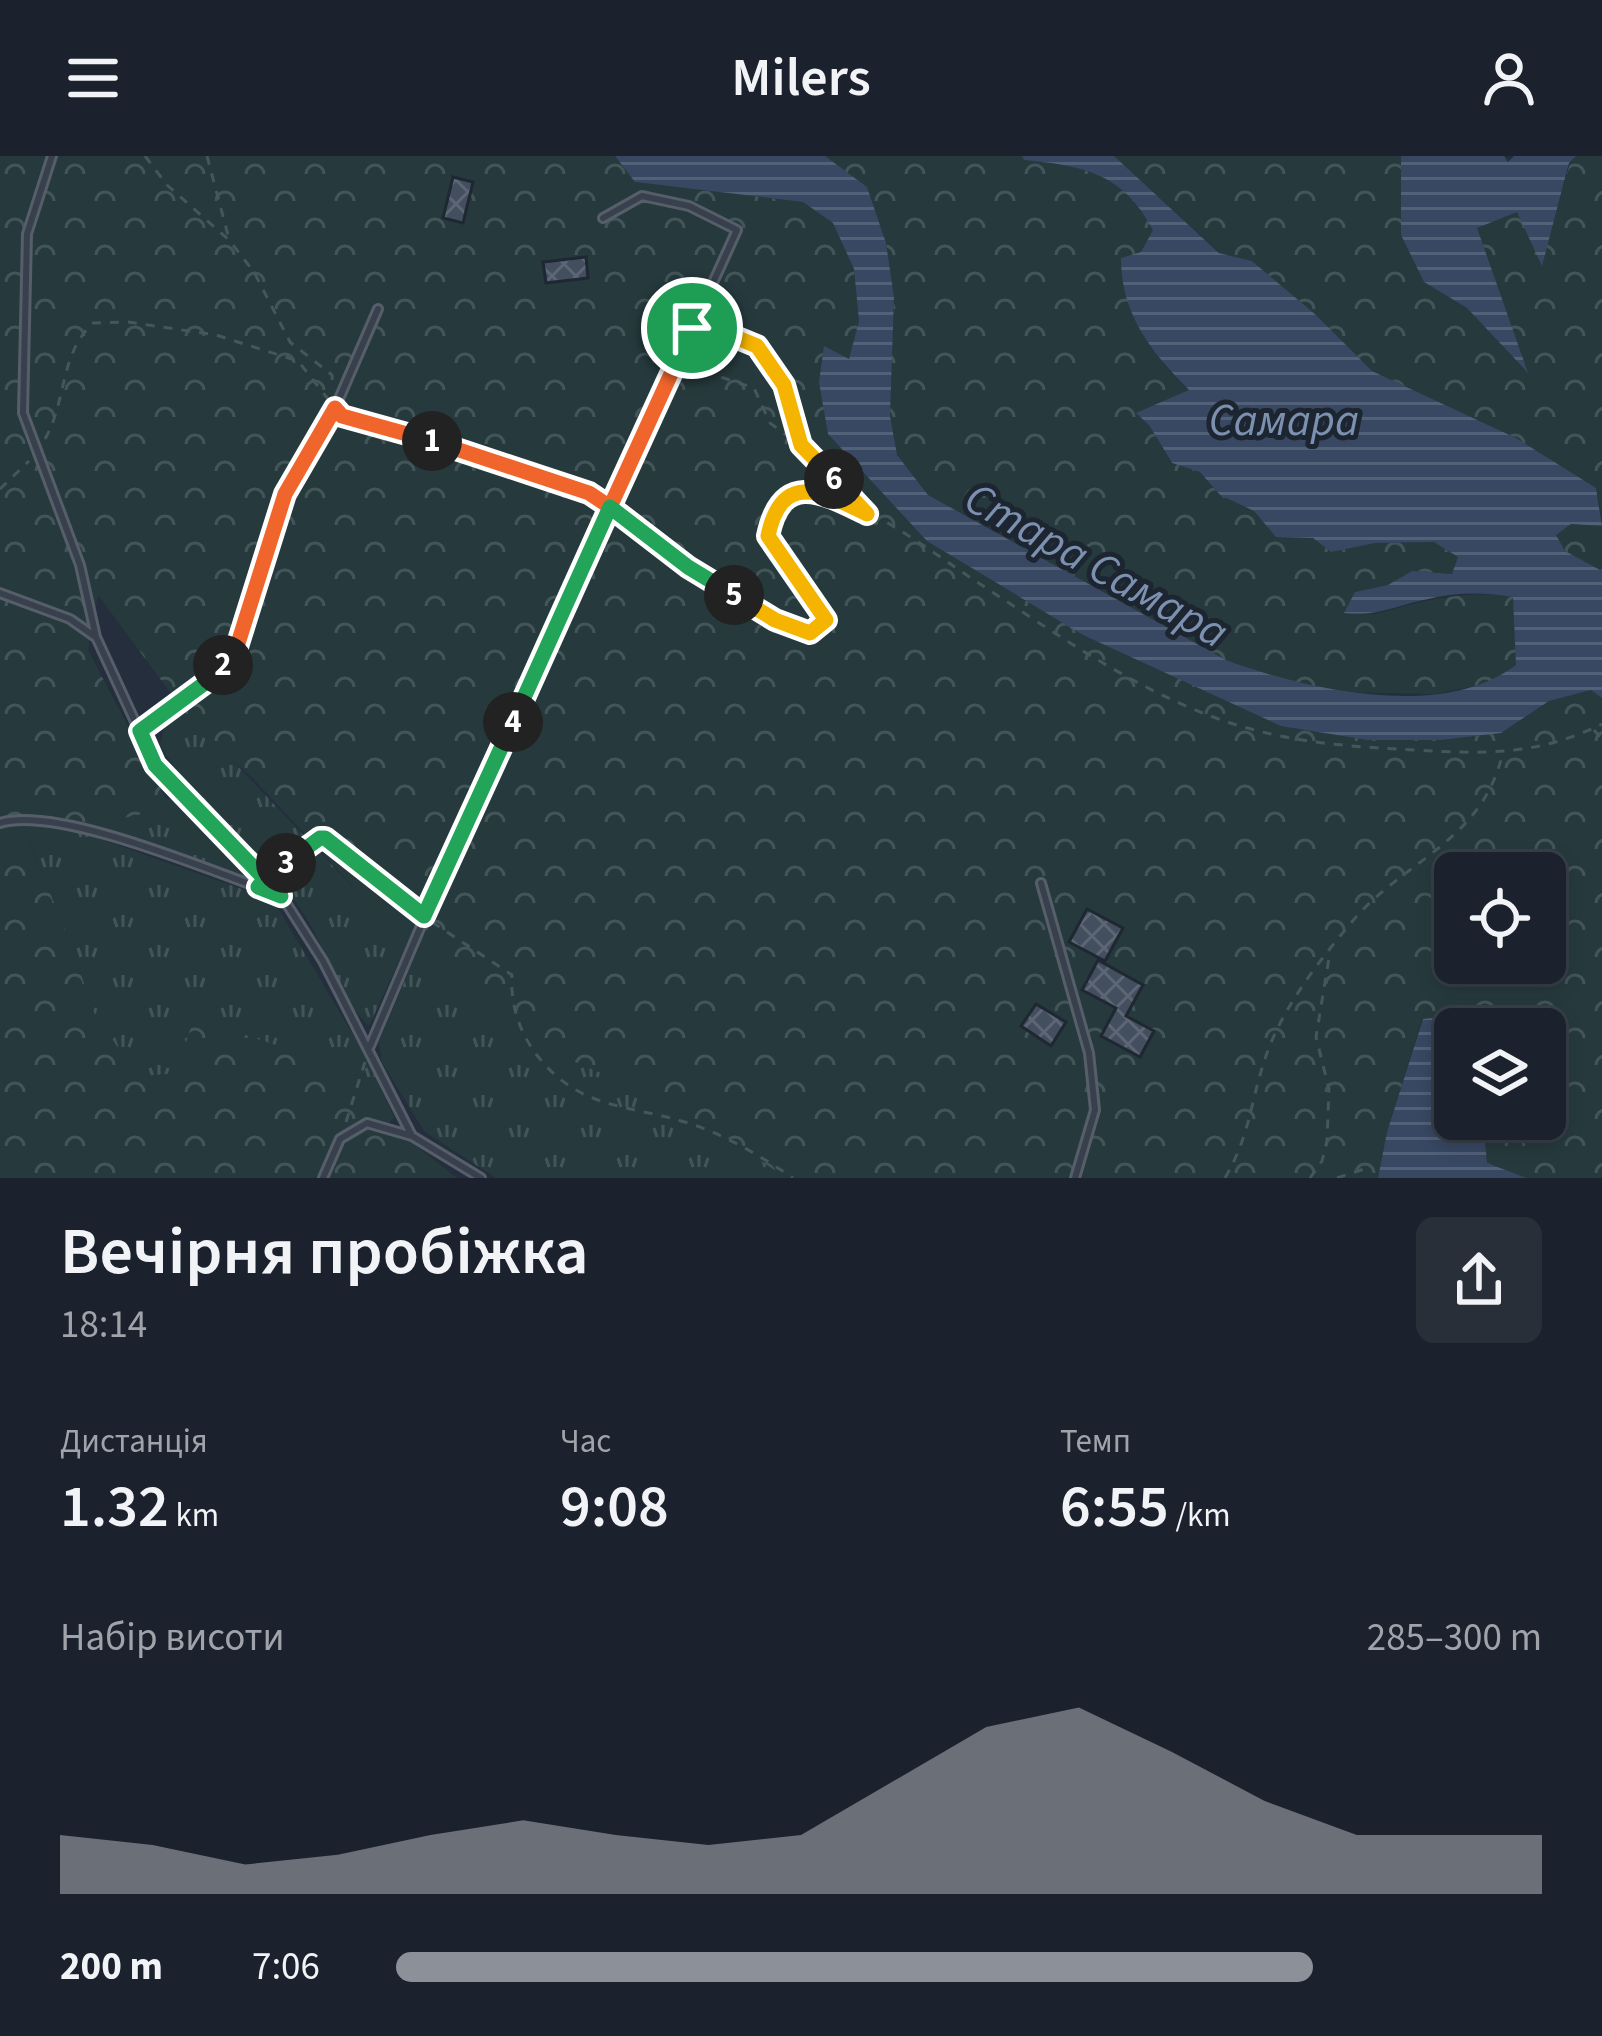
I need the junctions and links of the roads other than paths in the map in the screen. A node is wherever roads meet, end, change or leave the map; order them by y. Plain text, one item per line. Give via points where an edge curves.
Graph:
1 (52, 156) edge
2 (603, 218) dead end
3 (378, 309) dead end
4 (0, 593) edge
5 (96, 637) junction
6 (140, 731) junction
7 (0, 823) edge
8 (1041, 884) dead end
9 (281, 896) junction
10 (369, 1049) junction
11 (412, 1136) junction
12 (323, 1178) edge
13 (481, 1178) edge
14 (1075, 1178) edge

1 - 5 lane via 27,234 23,413 80,565
2 - 10 lane via 642,196 689,206 736,230
3 - 6 lane via 335,408 285,494 235,653
4 - 5 lane
5 - 6 lane
6 - 9 lane via 155,765
7 - 9 lane via 61,823
8 - 14 lane via 1089,1053 1095,1110
9 - 10 lane
10 - 11 lane
11 - 12 lane via 367,1123 340,1139
11 - 13 lane

